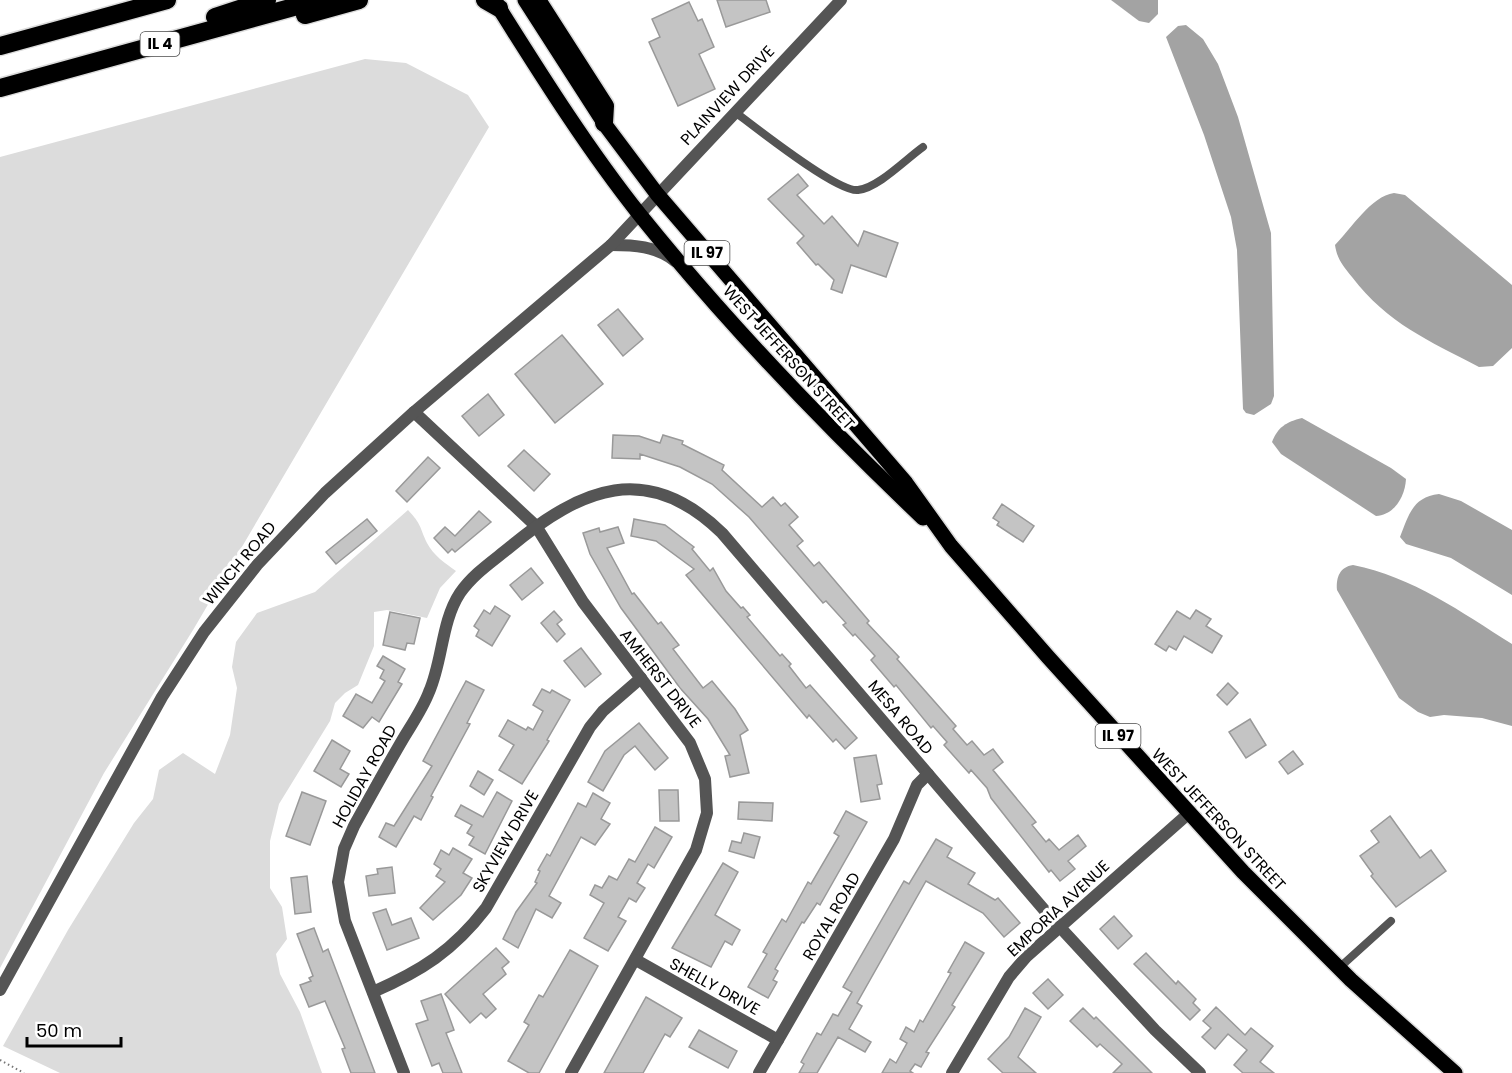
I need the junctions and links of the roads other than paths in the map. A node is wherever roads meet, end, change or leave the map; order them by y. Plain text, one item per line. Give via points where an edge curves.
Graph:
1 (167, 0) edge
2 (267, 0) edge
3 (319, 0) edge
4 (359, 0) edge
5 (525, 0) edge
6 (537, 0) edge
7 (841, 0) edge
8 (493, 3) edge
9 (236, 23) junction
10 (172, 41) junction
11 (0, 46) edge
12 (0, 88) edge
13 (735, 112) junction
14 (604, 123) junction
15 (922, 147) dead end
16 (657, 194) junction
17 (640, 215) junction
18 (610, 245) junction
19 (687, 270) junction
20 (414, 412) junction
21 (536, 526) junction
22 (951, 546) junction
23 (641, 678) junction
24 (928, 774) junction
25 (1188, 814) junction
26 (1391, 921) dead end
27 (1059, 926) junction
28 (636, 960) junction
29 (1339, 968) junction
30 (0, 990) edge
31 (373, 992) junction
32 (778, 1040) junction
33 (954, 1072) edge
34 (404, 1073) edge
35 (571, 1073) edge
36 (759, 1073) edge
37 (1200, 1073) edge
38 (1455, 1073) edge

1 - 11 highway, IL 4
2 - 10 highway via 204,20
3 - 9 highway, IL 4
4 - 9 highway via 265,25
5 - 14 main road, WEST JEFFERSON STREET / IL 97
6 - 14 highway via 605,106
7 - 13 street, PLAINVIEW DRIVE
8 - 17 main road, WEST JEFFERSON STREET / IL 97
9 - 10 highway, IL 4
10 - 12 highway, IL 4
13 - 15 lane via 795,157 856,191 870,187
13 - 16 street, PLAINVIEW DRIVE
14 - 16 main road, WEST JEFFERSON STREET / IL 97
16 - 17 street, PLAINVIEW DRIVE
16 - 22 main road, WEST JEFFERSON STREET / IL 97 via 906,483
17 - 18 street, PLAINVIEW DRIVE
17 - 19 main road, WEST JEFFERSON STREET / IL 97
18 - 19 street via 657,250
18 - 20 street, WINCH ROAD
19 - 22 main road, WEST JEFFERSON STREET / IL 97 via 834,433
20 - 21 street, AMHERST DRIVE
20 - 30 street, WINCH ROAD via 288,529 204,632 162,697
21 - 23 street, AMHERST DRIVE via 583,602
21 - 24 street, MESA ROAD via 583,497 616,490 662,495 699,512 722,533
21 - 31 street, HOLIDAY ROAD via 472,578 454,603 428,694 344,849 338,882 345,921
22 - 25 main road, WEST JEFFERSON STREET / IL 97
23 - 28 street, AMHERST DRIVE via 690,742 705,778 707,813 696,850
23 - 31 street, SKYVIEW DRIVE via 590,727 474,924 430,964
24 - 27 street, MESA ROAD
24 - 32 street, ROYAL ROAD via 917,785 898,831
25 - 27 street, EMPORIA AVENUE
25 - 29 main road, WEST JEFFERSON STREET / IL 97
26 - 29 lane
27 - 33 street, EMPORIA AVENUE via 1009,977
27 - 37 street, MESA ROAD
28 - 32 street, SHELLY DRIVE
28 - 35 street, AMHERST DRIVE
29 - 38 main road, WEST JEFFERSON STREET / IL 97
31 - 34 street, HOLIDAY ROAD
32 - 36 street, ROYAL ROAD

